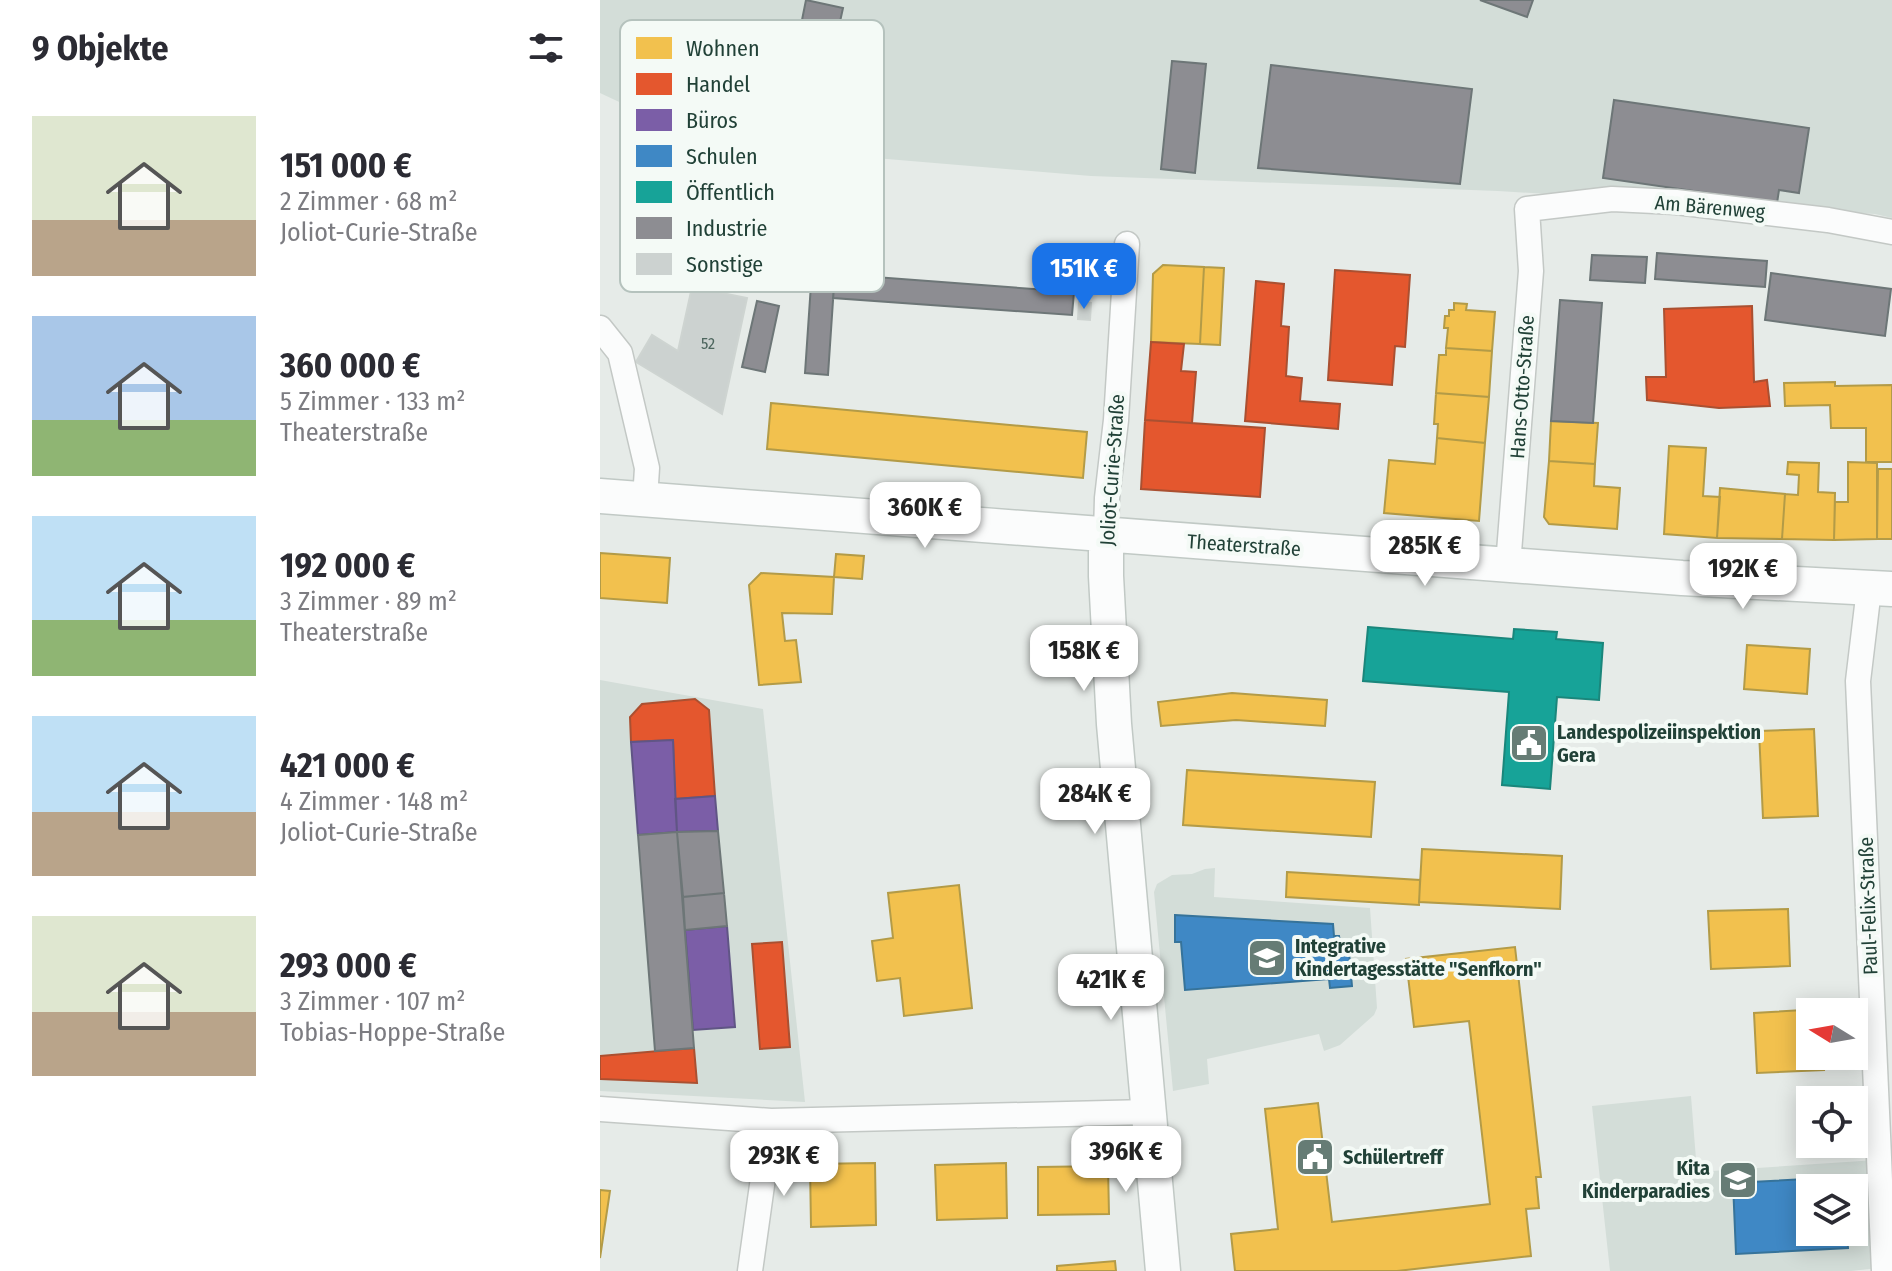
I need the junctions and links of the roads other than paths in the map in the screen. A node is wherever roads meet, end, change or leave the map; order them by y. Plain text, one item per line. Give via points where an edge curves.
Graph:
1 (1527, 209) joint
2 (1892, 232) edge
3 (1127, 244) dead end
4 (600, 328) edge
5 (600, 496) edge
6 (645, 499) junction
7 (1106, 534) junction
8 (1508, 565) junction
9 (1881, 589) edge
10 (600, 1109) edge
11 (1148, 1112) junction
12 (771, 1121) junction
13 (750, 1271) edge
14 (1163, 1271) edge
15 (1884, 1271) edge

1 - 2 street, Am Bärenweg via 1612,199 1676,202
1 - 8 street, Hans-Otto-Straße via 1531,271
3 - 7 street, Joliot-Curie-Straße
4 - 6 street via 620,353 647,468
5 - 6 main road, Theaterstraße
6 - 7 main road, Theaterstraße
7 - 8 main road, Theaterstraße
7 - 11 main road, Joliot-Curie-Straße via 1114,724
8 - 9 main road, Theaterstraße
9 - 15 street, Paul-Felix-Straße via 1860,654 1859,709
10 - 12 street
11 - 12 street
11 - 14 main road, Joliot-Curie-Straße
12 - 13 street

